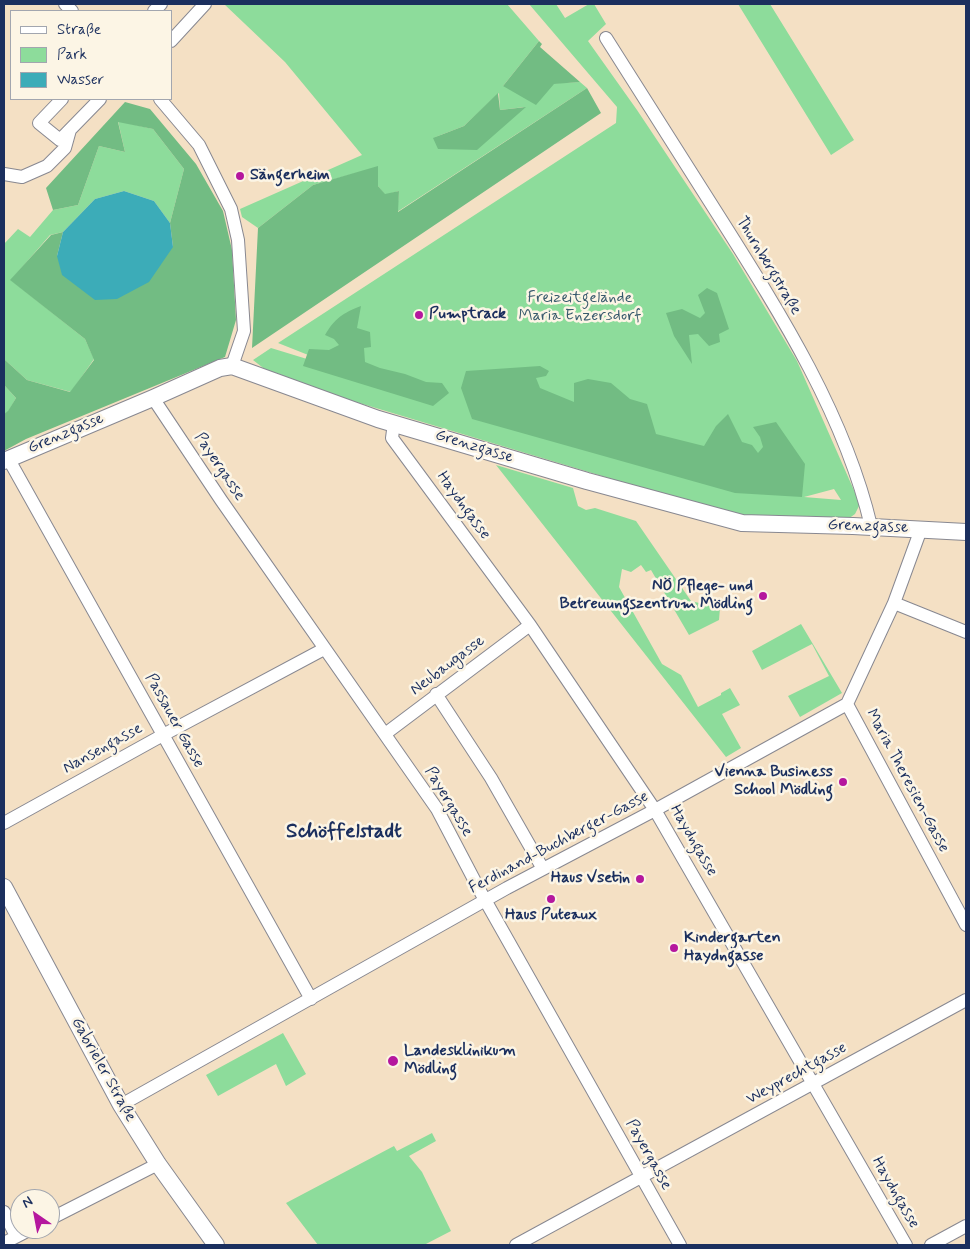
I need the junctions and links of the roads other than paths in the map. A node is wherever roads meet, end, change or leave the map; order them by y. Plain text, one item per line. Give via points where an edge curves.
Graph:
1 (205, 4) edge
2 (606, 38) dead end
3 (172, 40) edge
4 (61, 100) edge
5 (99, 100) edge
6 (161, 100) edge
7 (70, 130) junction
8 (4, 174) edge
9 (232, 366) junction
10 (154, 398) junction
11 (394, 423) junction
12 (6, 460) edge
13 (871, 526) junction
14 (922, 529) junction
15 (966, 532) edge
16 (894, 603) junction
17 (530, 625) junction
18 (966, 632) edge
19 (324, 649) junction
20 (436, 694) junction
21 (847, 704) junction
22 (385, 734) junction
23 (163, 735) junction
24 (656, 810) junction
25 (4, 823) edge
26 (543, 869) junction
27 (4, 887) edge
28 (486, 901) junction
29 (966, 926) edge
30 (311, 999) junction
31 (966, 1000) edge
32 (814, 1084) junction
33 (121, 1105) junction
34 (158, 1164) junction
35 (642, 1176) junction
36 (4, 1212) edge
37 (60, 1214) edge
38 (10, 1224) edge
39 (966, 1226) edge
40 (216, 1245) edge
41 (516, 1245) edge
42 (680, 1245) edge
43 (906, 1245) edge
44 (931, 1245) edge

1 - 3 street
2 - 13 street, Thurnbergstraße via 764,287 801,354 836,421 863,492
4 - 7 street via 39,123 60,140
5 - 7 street
6 - 9 street via 199,144 231,209 238,240 244,331
7 - 8 street via 65,148 47,166 22,177
9 - 10 street, Grenzgasse via 220,368
9 - 11 street, Grenzgasse
10 - 12 street, Grenzgasse
10 - 19 street, Payergasse
11 - 13 street, Grenzgasse via 742,523
11 - 17 street, Haydngasse via 392,438
12 - 23 street, Passauer Gasse
13 - 14 street, Grenzgasse
14 - 15 street, Grenzgasse
14 - 16 street
16 - 18 street
16 - 21 street
17 - 20 street, Neubaugasse
17 - 24 street, Haydngasse
19 - 22 street, Payergasse
19 - 23 street, Nansengasse
20 - 22 street, Neubaugasse
20 - 26 street via 491,778
21 - 24 street, Ferdinand-Buchberger-Gasse
21 - 29 street, Maria Theresien-Gasse
22 - 28 street, Payergasse via 437,809
23 - 25 street, Nansengasse
23 - 30 street, Passauer Gasse
24 - 26 street, Ferdinand-Buchberger-Gasse
24 - 32 street, Haydngasse
26 - 28 street, Ferdinand-Buchberger-Gasse
27 - 33 street, Gabrieler Straße
28 - 30 street, Ferdinand-Buchberger-Gasse
28 - 35 street, Payergasse
30 - 33 street, Ferdinand-Buchberger-Gasse
31 - 32 street, Weyprechtgasse
32 - 35 street, Weyprechtgasse
32 - 43 street, Haydngasse
33 - 34 street, Gabrieler Straße
34 - 37 street
34 - 40 street, Gabrieler Straße
35 - 41 street, Weyprechtgasse
35 - 42 street, Payergasse
36 - 38 street
39 - 44 street

